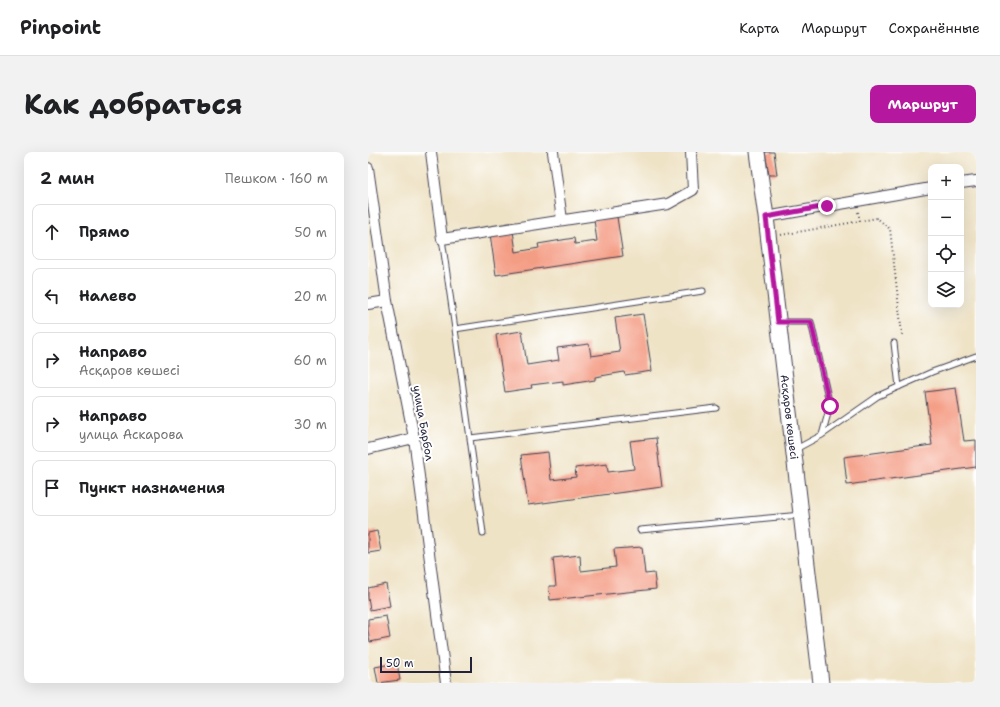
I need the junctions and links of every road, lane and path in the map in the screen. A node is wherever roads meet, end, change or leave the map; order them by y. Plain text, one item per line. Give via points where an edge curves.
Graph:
1 (431, 152) edge
2 (553, 152) edge
3 (691, 152) edge
4 (757, 152) edge
5 (368, 168) edge
6 (976, 181) edge
7 (964, 183) edge
8 (928, 189) edge
9 (766, 217) junction
10 (562, 220) junction
11 (768, 237) junction
12 (442, 239) junction
13 (703, 291) dead end
14 (387, 301) junction
15 (368, 304) edge
16 (778, 322) junction
17 (455, 329) junction
18 (894, 343) joint
19 (976, 356) edge
20 (899, 387) junction
21 (716, 408) dead end
22 (822, 435) junction
23 (414, 438) junction
24 (470, 438) junction
25 (368, 449) edge
26 (793, 450) junction
27 (801, 515) junction
28 (640, 530) dead end
29 (483, 533) dead end
30 (446, 683) edge
31 (821, 683) edge

1 - 12 street
2 - 10 street
3 - 10 street via 693,190 668,204
4 - 9 main road, Асқаров көшесі
5 - 14 street, улица Барбол
6 - 7 street
8 - 9 street
9 - 11 main road, Асқаров көшесі
10 - 12 street
11 - 16 main road, Асқаров көшесі
11 - 18 path via 877,218 890,229 902,334
12 - 17 lane
13 - 17 lane
14 - 15 street
14 - 23 street, улица Барбол
16 - 22 lane via 811,322 830,406
16 - 26 main road, Асқаров көшесі
17 - 24 lane
18 - 20 lane
19 - 20 lane
20 - 22 lane via 878,396
21 - 24 lane
22 - 26 lane
23 - 25 street
23 - 30 street, улица Барбол
24 - 29 lane
26 - 27 main road, Асқаров көшесі
27 - 28 lane
27 - 31 main road, Асқаров көшесі

